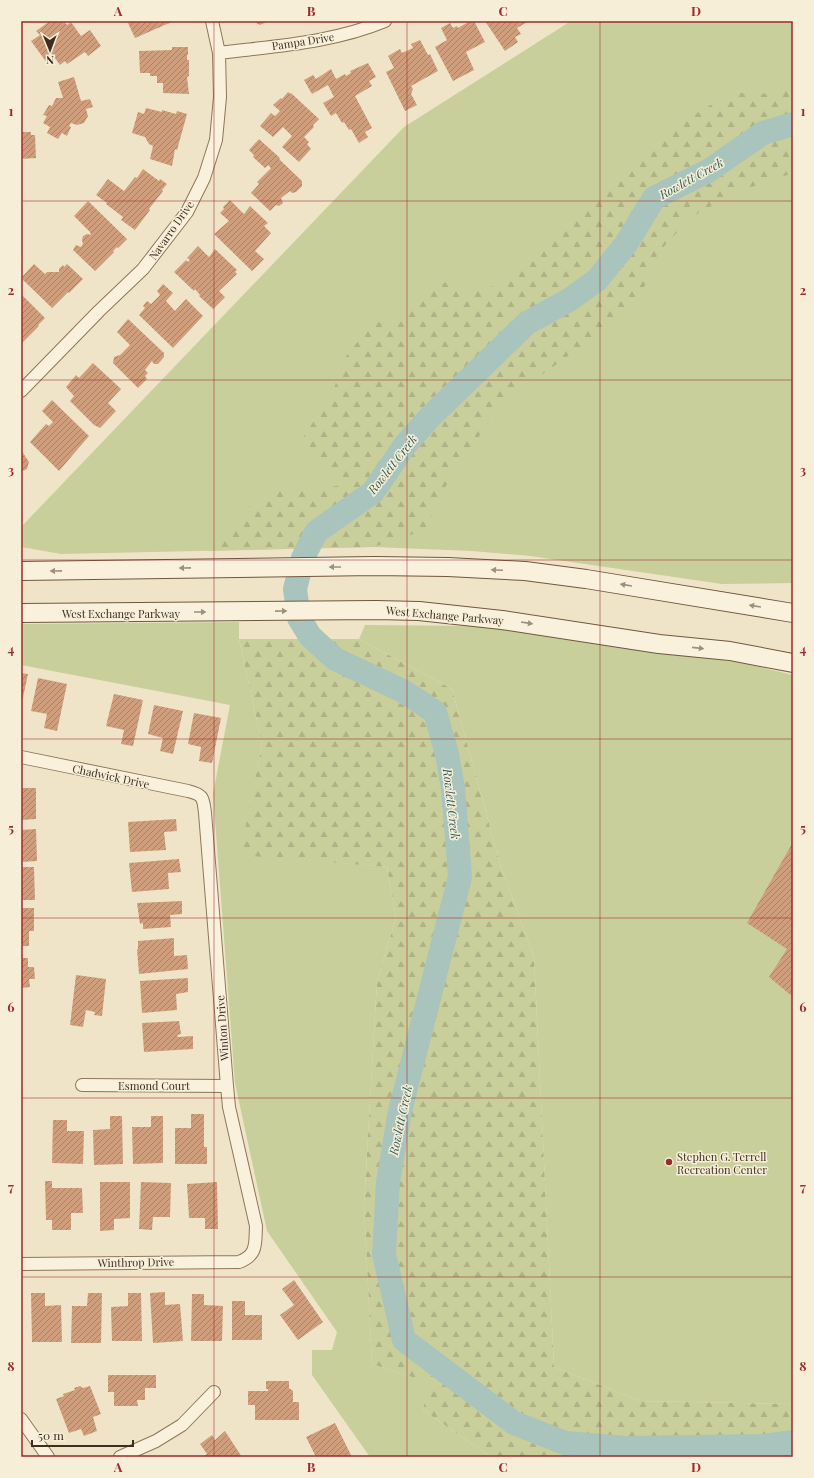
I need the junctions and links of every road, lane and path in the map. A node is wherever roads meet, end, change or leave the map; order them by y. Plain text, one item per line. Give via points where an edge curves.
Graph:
1 (212, 21) edge
2 (385, 21) edge
3 (219, 53) junction
4 (21, 391) edge
5 (21, 571) edge
6 (793, 613) edge
7 (21, 614) edge
8 (793, 663) edge
9 (21, 757) edge
10 (201, 796) joint
11 (82, 1085) dead end
12 (227, 1086) junction
13 (249, 1256) joint
14 (21, 1264) edge
15 (214, 1392) dead end
16 (21, 1419) edge
17 (48, 1457) edge
18 (120, 1457) edge

1 - 3 street, Navarro Drive
2 - 3 street, Pampa Drive via 369,28 319,40
3 - 4 street, Navarro Drive via 220,97 216,140 204,178 187,212 143,269
6 -> 5 main road via 524,571 374,566
7 -> 8 main road, West Exchange Parkway via 419,611 502,620 659,644 730,651
9 - 10 street, Chadwick Drive via 188,791
10 - 12 street, Winton Drive via 205,813
11 - 12 street, Esmond Court
12 - 13 street, Winton Drive via 229,1106 256,1225 255,1246
13 - 14 street, Winthrop Drive via 239,1262
15 - 18 street via 182,1425 156,1441
16 - 17 street

